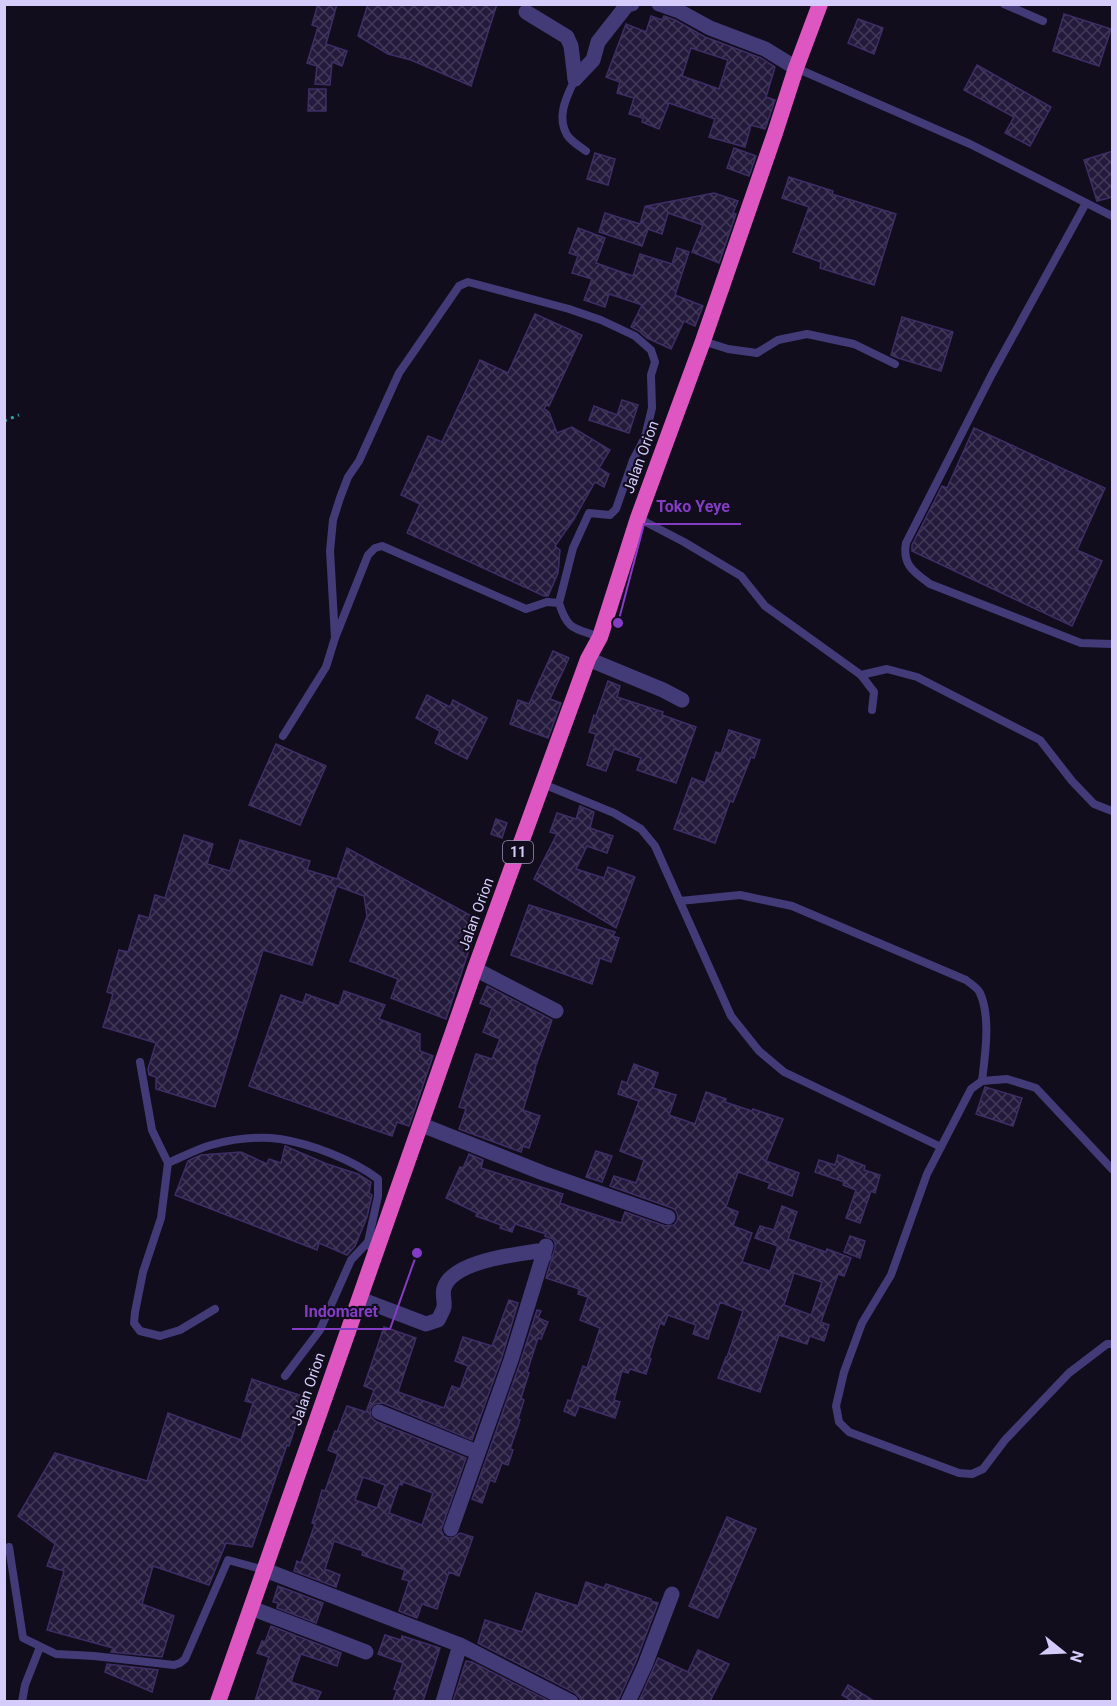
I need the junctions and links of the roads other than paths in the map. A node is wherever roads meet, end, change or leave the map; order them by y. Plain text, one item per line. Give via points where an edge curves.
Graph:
1 (632, 4) edge
2 (659, 4) edge
3 (820, 4) edge
4 (1004, 4) edge
5 (526, 12) dead end
6 (1043, 21) dead end
7 (796, 68) junction
8 (575, 79) junction
9 (586, 151) dead end
10 (1086, 203) junction
11 (1113, 216) edge
12 (703, 340) junction
13 (895, 364) dead end
14 (638, 518) junction
15 (559, 603) junction
16 (600, 637) junction
17 (335, 638) junction
18 (1113, 645) edge
19 (588, 659) junction
20 (861, 675) junction
21 (682, 700) dead end
22 (872, 710) dead end
23 (283, 736) dead end
24 (543, 784) junction
25 (1113, 811) edge
26 (680, 902) junction
27 (475, 969) junction
28 (556, 1011) dead end
29 (140, 1062) dead end
30 (982, 1081) junction
31 (422, 1125) junction
32 (941, 1147) junction
33 (168, 1163) junction
34 (1113, 1169) edge
35 (669, 1217) dead end
36 (372, 1247) junction
37 (360, 1299) junction
38 (215, 1309) dead end
39 (1113, 1344) edge
40 (285, 1376) dead end
41 (379, 1412) dead end
42 (477, 1452) junction
43 (451, 1529) dead end
44 (9, 1547) dead end
45 (265, 1570) junction
46 (672, 1594) dead end
47 (250, 1608) junction
48 (460, 1645) junction
49 (40, 1647) junction
50 (366, 1652) dead end
51 (22, 1701) edge
52 (218, 1701) edge
53 (443, 1701) edge
54 (571, 1701) edge
55 (628, 1701) edge

1 - 8 street via 627,5 598,42 592,60
2 - 7 street via 765,49
3 - 7 highway, Jalan Orion / 11
4 - 6 lane
5 - 8 street via 567,37
7 - 10 lane via 970,144
7 - 12 highway, Jalan Orion / 11
8 - 9 lane via 561,117 567,137
10 - 11 lane
10 - 18 lane via 992,374 904,552 906,562 930,584 1081,644
12 - 13 lane via 757,353 778,340 807,334 854,344
12 - 14 highway, Jalan Orion / 11
14 - 16 highway, Jalan Orion / 11
14 - 20 lane via 741,576 765,606
15 - 16 lane via 572,628
15 - 17 lane via 547,602 526,609 382,546 368,555
15 - 17 lane via 573,548 589,513 610,515 616,509 645,437 652,408 651,375 655,362 651,350 635,336 601,320 468,282 459,286 399,373 340,498 330,551
16 - 19 highway, Jalan Orion / 11
17 - 23 lane via 326,667
19 - 21 street
19 - 24 highway, Jalan Orion / 11
20 - 22 lane via 874,692
20 - 25 lane via 887,669 917,677 1040,740 1094,804
24 - 26 lane via 614,813 640,829 655,846
24 - 27 highway, Jalan Orion / 11
26 - 30 lane via 740,895 792,906 966,980 979,991 985,1009
26 - 32 lane via 731,1016 759,1051 784,1072
27 - 28 street
27 - 31 highway, Jalan Orion / 11
29 - 33 lane via 152,1130
30 - 32 lane via 971,1089
30 - 34 lane via 1007,1079 1036,1089
31 - 35 street
31 - 36 highway, Jalan Orion / 11
32 - 39 lane via 927,1174 891,1275 862,1323 836,1406 839,1422 849,1432 958,1473 972,1474 983,1469 1069,1373 1107,1344
33 - 36 lane via 210,1145 253,1138 281,1139 324,1151 378,1179
33 - 38 lane via 161,1218 143,1272 135,1323 140,1331 160,1336 180,1330
36 - 37 highway, Jalan Orion / 11
36 - 40 lane via 351,1260 320,1330
37 - 42 street via 426,1324 438,1320 444,1306 443,1289 450,1276 491,1259 545,1251
37 - 45 highway, Jalan Orion / 11
41 - 42 street
42 - 43 street
44 - 49 lane via 24,1638
45 - 47 highway, Jalan Orion / 11
45 - 48 street
45 - 49 lane via 228,1560 180,1663 56,1654
46 - 55 street
47 - 50 street
47 - 52 highway, Jalan Orion / 11
48 - 53 street
48 - 54 street
49 - 51 lane

